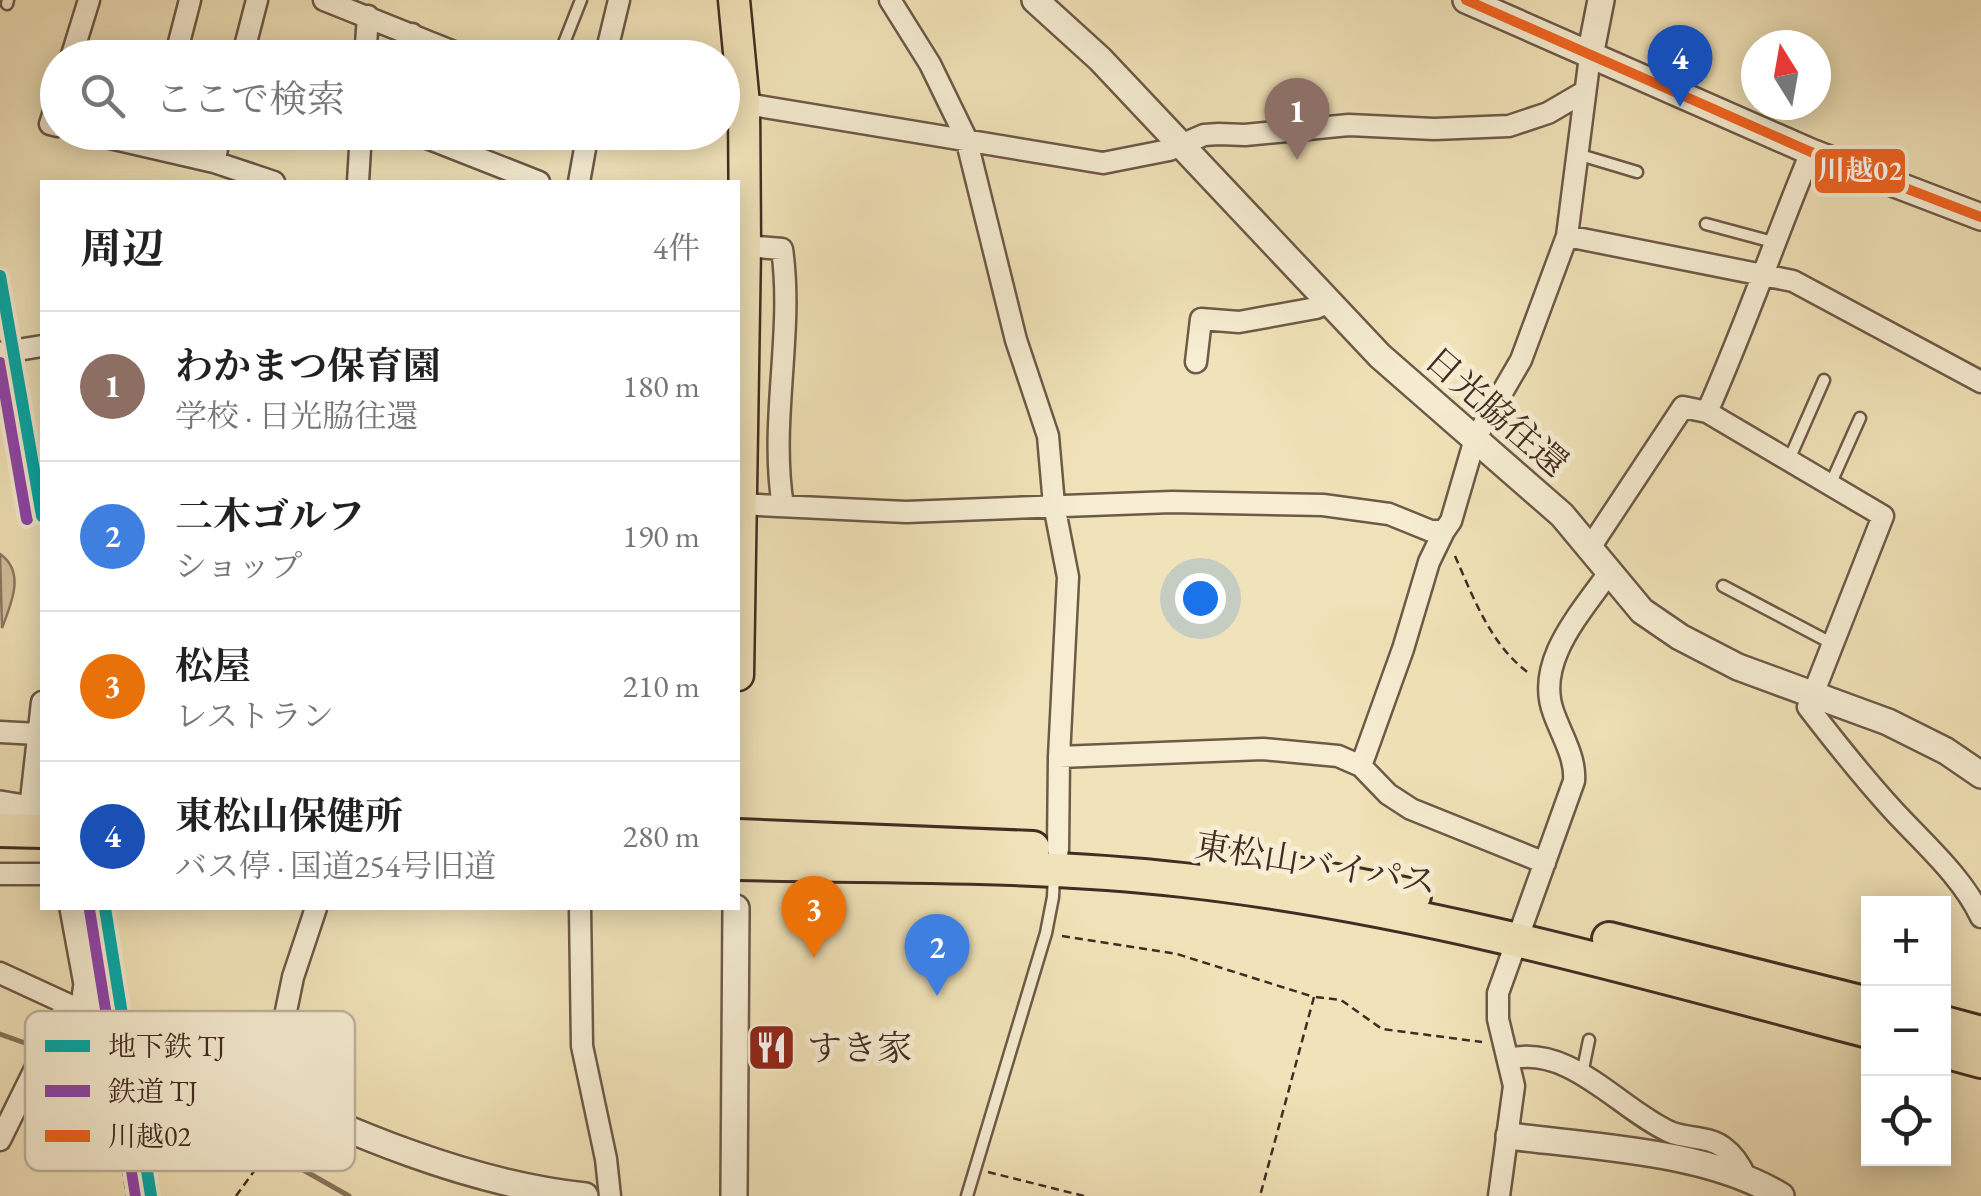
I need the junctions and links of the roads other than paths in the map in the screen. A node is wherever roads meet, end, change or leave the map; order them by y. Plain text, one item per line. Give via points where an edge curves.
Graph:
1 (90, 0) edge
2 (190, 0) edge
3 (257, 0) edge
4 (324, 0) edge
5 (581, 0) edge
6 (619, 0) edge
7 (734, 0) edge
8 (890, 0) edge
9 (1034, 0) edge
10 (1466, 0) edge
11 (1601, 0) edge
12 (368, 16) junction
13 (412, 34) junction
14 (77, 40) edge
15 (180, 40) edge
16 (247, 40) edge
17 (366, 40) edge
18 (412, 40) edge
19 (426, 40) edge
20 (565, 40) edge
21 (609, 40) edge
22 (734, 40) edge
23 (1590, 56) junction
24 (1584, 92) junction
25 (740, 103) edge
26 (966, 138) junction
27 (1180, 145) junction
28 (181, 150) edge
29 (217, 150) edge
30 (360, 150) edge
31 (457, 150) edge
32 (584, 150) edge
33 (737, 150) edge
34 (1810, 152) junction
35 (1577, 154) junction
36 (214, 162) junction
37 (1637, 172) dead end
38 (268, 180) edge
39 (358, 180) edge
40 (533, 180) edge
41 (578, 180) edge
42 (740, 180) edge
43 (740, 186) edge
44 (1981, 217) edge
45 (1706, 224) dead end
46 (1567, 236) junction
47 (1773, 242) junction
48 (745, 246) junction
49 (1763, 275) junction
50 (1327, 303) junction
51 (40, 346) edge
52 (0, 353) edge
53 (1196, 362) dead end
54 (1824, 380) dead end
55 (1981, 382) edge
56 (1707, 412) junction
57 (1860, 418) dead end
58 (1474, 440) junction
59 (1788, 462) junction
60 (1830, 485) junction
61 (740, 504) edge
62 (1054, 505) junction
63 (783, 506) junction
64 (1443, 533) junction
65 (1589, 548) junction
66 (1608, 574) junction
67 (1723, 586) dead end
68 (1834, 644) junction
69 (1812, 697) junction
70 (40, 718) edge
71 (0, 732) edge
72 (38, 734) junction
73 (1058, 757) junction
74 (1360, 766) junction
75 (1981, 775) edge
76 (0, 804) edge
77 (38, 820) edge
78 (0, 830) edge
79 (740, 836) edge
80 (0, 853) edge
81 (40, 853) edge
82 (1056, 860) junction
83 (740, 863) edge
84 (1545, 863) junction
85 (0, 874) edge
86 (40, 874) edge
87 (74, 910) edge
88 (315, 910) edge
89 (580, 910) edge
90 (736, 910) edge
91 (1981, 918) edge
92 (1520, 930) junction
93 (0, 973) edge
94 (1861, 1003) edge
95 (81, 1011) edge
96 (83, 1011) edge
97 (290, 1011) edge
98 (1951, 1025) edge
99 (1861, 1029) edge
100 (1981, 1033) edge
101 (1590, 1040) dead end
102 (1508, 1052) junction
103 (1951, 1053) edge
104 (1981, 1061) edge
105 (1582, 1075) junction
106 (25, 1101) edge
107 (355, 1129) edge
108 (1509, 1136) junction
109 (0, 1140) edge
110 (1746, 1178) junction
111 (585, 1196) edge
112 (610, 1196) edge
113 (734, 1196) edge
114 (967, 1196) edge
115 (1499, 1196) edge
116 (1781, 1196) edge

1 - 14 street
2 - 15 street
3 - 16 street
4 - 12 street
5 - 20 lane
6 - 21 street
7 - 22 main road
8 - 26 street
9 - 27 street, 日光脇往還
10 - 23 street
11 - 23 street
12 - 13 street
12 - 17 street
13 - 18 street
13 - 19 street
23 - 24 street
23 - 34 street
24 - 27 street via 1509,126 1349,125 1204,135
24 - 35 street
25 - 26 street
26 - 27 street via 1102,163
26 - 62 street via 1016,340 1048,436
27 - 50 street, 日光脇往還
28 - 36 street
29 - 36 street
30 - 39 street
31 - 40 street
32 - 41 street
33 - 42 main road
34 - 44 street
34 - 47 street
35 - 37 lane
35 - 46 street
36 - 38 street
43 - 48 main road
45 - 47 lane
46 - 49 street
46 - 58 street via 1521,360
47 - 49 street
48 - 61 main road
48 - 63 street via 782,248
49 - 55 street via 1793,281
49 - 56 street
50 - 53 street via 1239,322 1201,319
50 - 58 street, 日光脇往還
51 - 52 street
54 - 59 lane
56 - 59 street
56 - 65 street via 1683,407
57 - 60 lane
58 - 64 street
58 - 65 street, 日光脇往還 via 1533,487
59 - 60 street
60 - 68 street via 1883,516
61 - 63 street
62 - 63 street via 906,512
62 - 64 street via 1323,505 1389,514
62 - 73 street via 1068,578
64 - 74 street
65 - 66 street, 日光脇往還
66 - 69 street, 日光脇往還 via 1642,611 1680,637
66 - 84 street via 1564,637 1550,671 1550,704 1575,770
67 - 68 lane
68 - 69 street
69 - 75 street, 日光脇往還 via 1888,722
69 - 91 street via 1808,707
70 - 72 street
71 - 72 street
72 - 77 street
73 - 74 street via 1263,749 1338,756
73 - 82 street
74 - 84 street via 1411,809
76 - 77 street
77 - 78 highway
79 - 82 highway, 東松山バイパス
80 - 81 highway
82 - 83 highway, 東松山バイパス
82 - 92 highway, 東松山バイパス via 1199,861 1304,875
82 - 114 lane via 1046,933
84 - 92 street
85 - 86 street
87 - 96 street via 87,984
88 - 97 street
89 - 112 street via 582,1046
90 - 113 street
92 - 94 highway, 東松山バイパス
92 - 99 highway, 東松山バイパス
92 - 102 street via 1496,1003
93 - 95 street
98 - 100 highway
101 - 105 lane
102 - 105 street via 1532,1054
102 - 108 street via 1514,1086
103 - 104 highway
105 - 110 street via 1654,1124 1721,1146
106 - 109 street
107 - 111 street via 458,1170
108 - 110 street via 1709,1165
108 - 115 street
110 - 116 street

